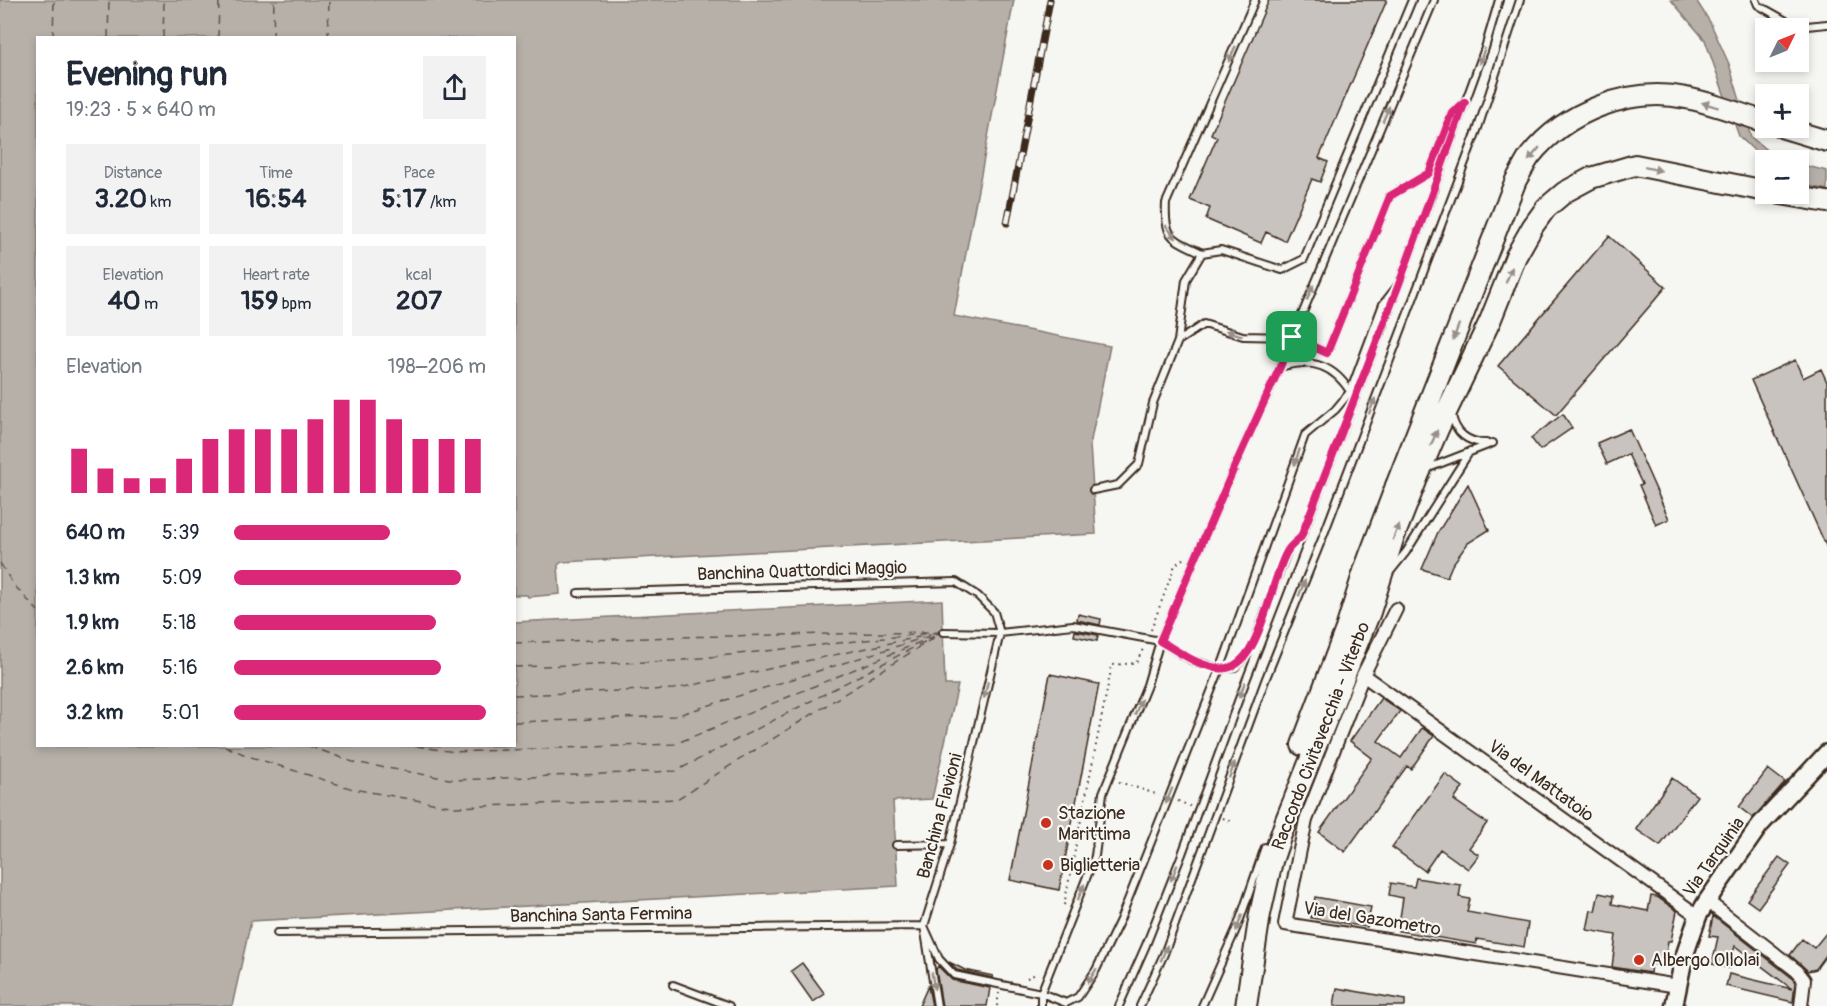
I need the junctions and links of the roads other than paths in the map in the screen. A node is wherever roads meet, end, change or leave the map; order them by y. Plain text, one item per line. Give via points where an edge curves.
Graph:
1 (1255, 0) edge
2 (1412, 0) edge
3 (1434, 0) edge
4 (1499, 0) edge
5 (1520, 0) edge
6 (1756, 0) edge
7 (1827, 24) edge
8 (1465, 102) junction
9 (1755, 119) edge
10 (1809, 136) edge
11 (1827, 141) edge
12 (1755, 189) edge
13 (1809, 199) edge
14 (1827, 202) edge
15 (1202, 253) junction
16 (1399, 284) junction
17 (1292, 337) junction
18 (1178, 341) junction
19 (1280, 367) junction
20 (1350, 392) junction
21 (1354, 401) junction
22 (1450, 404) junction
23 (1470, 451) junction
24 (1420, 471) junction
25 (1396, 486) junction
26 (1093, 490) dead end
27 (1301, 537) junction
28 (1377, 587) junction
29 (578, 593) dead end
30 (1396, 609) dead end
31 (943, 632) dead end
32 (1000, 633) junction
33 (1160, 641) junction
34 (1220, 669) junction
35 (1364, 675) junction
36 (1827, 753) edge
37 (950, 844) junction
38 (896, 845) dead end
39 (1265, 847) junction
40 (1707, 901) junction
41 (1698, 916) junction
42 (924, 926) junction
43 (277, 933) dead end
44 (673, 985) dead end
45 (1678, 986) junction
46 (1041, 993) junction
47 (729, 1006) edge
48 (937, 1006) edge
49 (1041, 1006) edge
50 (1119, 1006) edge
51 (1140, 1006) edge
52 (1202, 1006) edge
53 (1237, 1006) edge
54 (1246, 1006) edge
55 (1674, 1006) edge
56 (1800, 1006) edge

1 -> 15 lane via 1166,203 1165,225 1171,234
2 - 15 lane via 1304,259 1282,270 1221,250
17 -> 3 lane
4 -> 8 lane
51 -> 5 lane via 1164,954 1324,534 1473,139
6 - 7 lane via 1758,5 1797,27
8 - 16 lane
8 - 17 lane via 1452,113 1429,173 1390,196 1327,353
9 -> 25 main road, Raccordo Civitavecchia - Viterbo via 1685,97 1650,96 1619,99 1583,113 1552,134 1530,157 1516,180
10 - 11 main road
22 -> 12 main road, Raccordo Civitavecchia - Viterbo via 1516,256 1546,208 1565,192 1591,178 1635,165
13 - 14 main road
15 - 18 lane via 1186,280
16 - 20 lane via 1383,304
16 - 21 lane
17 -> 18 lane via 1243,336 1204,324
17 - 19 lane
18 - 26 lane via 1153,403 1139,464 1118,485
19 - 20 lane via 1312,362 1338,375
19 - 33 lane
20 - 21 lane
20 -> 34 lane via 1305,435
21 - 27 lane
22 - 23 lane via 1454,425 1462,436 1474,443 1493,443
24 -> 22 main road, Raccordo Civitavecchia - Viterbo
23 - 24 lane
23 - 28 lane via 1406,552
24 - 25 lane
28 -> 24 main road, Raccordo Civitavecchia - Viterbo
25 - 39 main road, Raccordo Civitavecchia - Viterbo
27 - 34 lane via 1288,550 1251,651 1235,667
27 -> 50 lane via 1178,864
28 - 54 main road, Raccordo Civitavecchia - Viterbo via 1272,861
29 - 32 lane, Banchina Quattordici Maggio via 956,582 994,612
30 - 35 street, Via del Gazometro
31 - 32 lane
32 - 33 lane via 1073,625
32 -> 37 lane, Banchina Flavioni
33 - 34 lane via 1191,660
46 -> 33 lane via 1095,856 1103,793 1147,685
34 -> 46 lane via 1120,920 1096,970 1078,998 1066,1003
35 - 41 street, Via del Mattatoio
35 - 45 street, Via del Gazometro via 1306,820 1285,924
36 - 40 main road, Via Tarquinia via 1760,825
37 - 38 lane
37 - 42 lane, Banchina Flavioni
39 -> 52 lane via 1238,925
39 - 53 main road, Raccordo Civitavecchia - Viterbo
40 - 41 main road, Via Tarquinia
40 - 56 street via 1797,971 1804,980
41 - 45 main road, Via Tarquinia
42 - 43 lane, Banchina Santa Fermina
42 - 46 lane via 939,959 954,975
42 -> 48 lane, Banchina Flavioni
44 - 47 lane
45 - 55 main road, Via Tarquinia
46 - 49 lane

